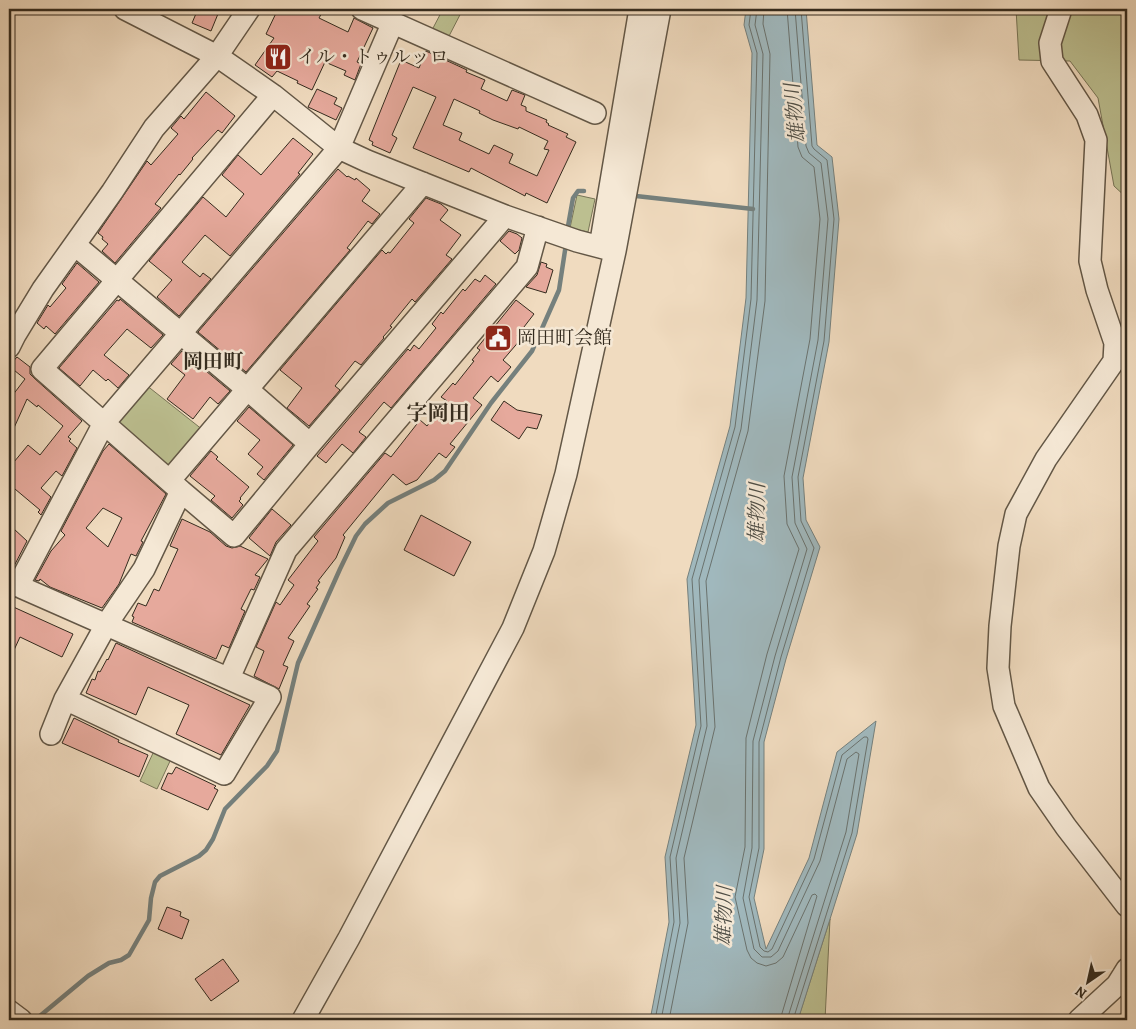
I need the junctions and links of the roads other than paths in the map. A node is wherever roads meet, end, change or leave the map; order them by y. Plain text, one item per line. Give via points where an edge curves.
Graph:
1 (249, 9) edge
2 (362, 9) edge
3 (640, 9) edge
4 (660, 9) edge
5 (1061, 9) edge
6 (136, 11) edge
7 (393, 22) junction
8 (217, 56) junction
9 (273, 96) junction
10 (594, 113) dead end
11 (338, 148) junction
12 (423, 183) junction
13 (505, 216) junction
14 (538, 227) junction
15 (75, 245) junction
16 (607, 249) junction
17 (117, 279) junction
18 (181, 334) junction
19 (9, 347) edge
20 (247, 389) junction
21 (104, 424) junction
22 (310, 444) junction
23 (176, 485) junction
24 (13, 584) edge
25 (106, 625) junction
26 (229, 678) junction
27 (65, 699) junction
28 (51, 734) dead end
29 (1127, 906) edge
30 (1127, 969) edge
31 (303, 1020) edge
32 (1078, 1020) edge

1 - 8 street
2 - 7 street
3 - 16 street
4 - 16 street
5 - 29 street via 1050,43 1052,61 1087,115 1096,140 1090,261 1116,343 1114,361 1046,459 1016,514 1000,626 998,668 1004,706 1039,788
6 - 8 street
7 - 10 street
7 - 11 street
8 - 9 street
8 - 15 street via 154,128
9 - 11 street
9 - 17 street
11 - 12 street
11 - 18 street
12 - 13 street
12 - 20 street
13 - 14 street
13 - 22 street
14 - 16 street
14 - 26 street via 527,267 286,550
15 - 17 street
15 - 19 street via 43,289
16 - 31 street via 566,474 544,551 513,628
17 - 18 street
17 - 21 street via 42,369
18 - 20 street
18 - 21 street
20 - 22 street
20 - 23 street
21 - 23 street
21 - 24 street
22 - 23 street via 234,536
23 - 25 street via 144,569
24 - 25 street
25 - 26 street
25 - 27 street
26 - 27 street via 270,697 224,774
27 - 28 street
30 - 32 street via 1117,985

